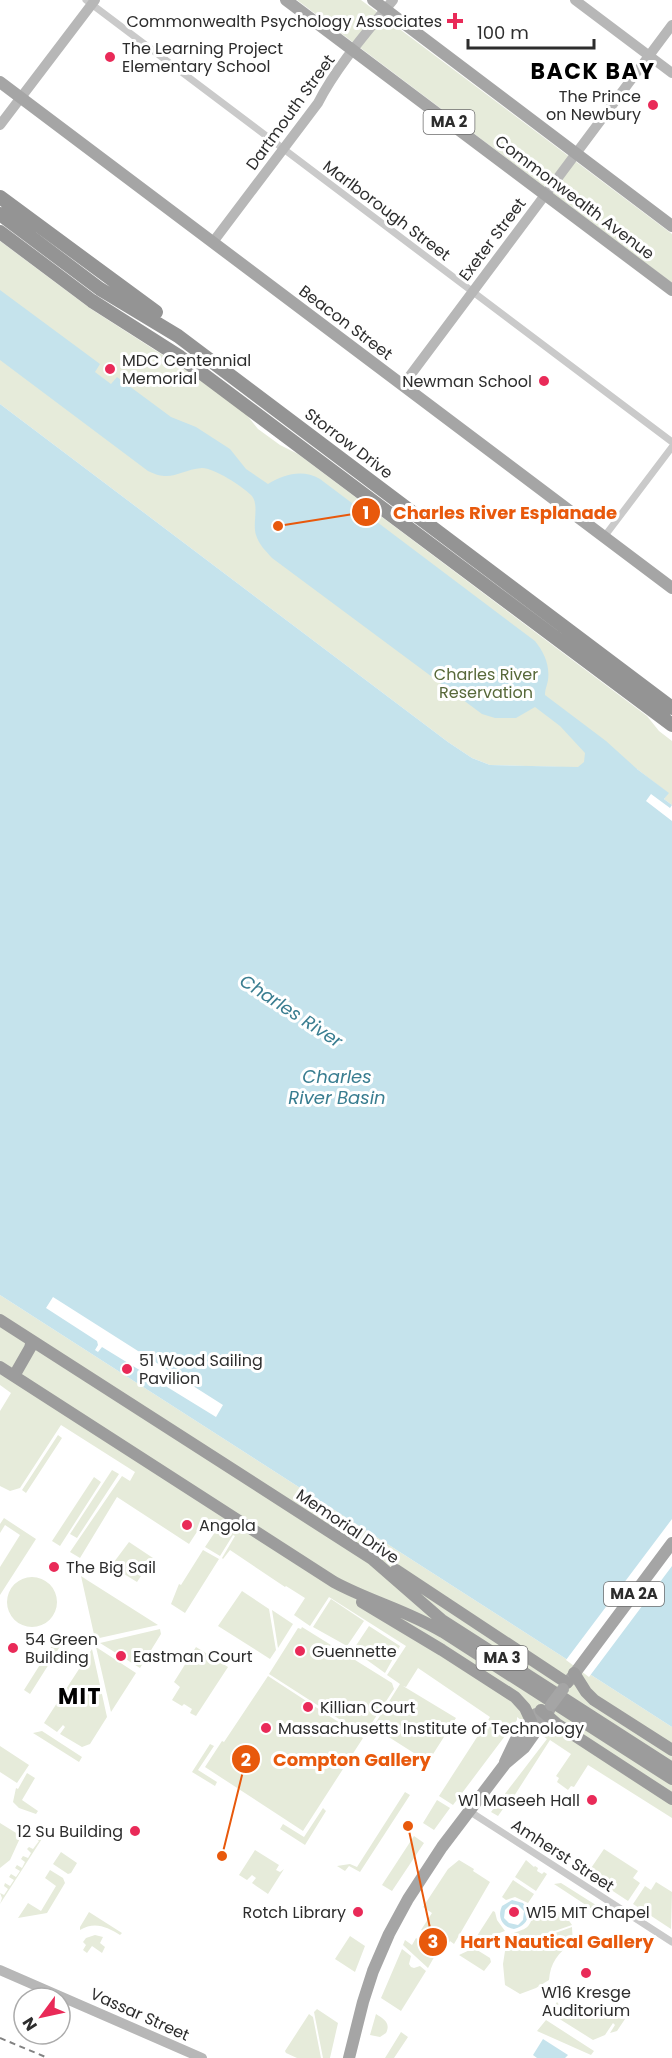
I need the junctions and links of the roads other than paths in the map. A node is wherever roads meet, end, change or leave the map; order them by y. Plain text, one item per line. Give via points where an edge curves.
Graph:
1 (286, 0) edge
2 (374, 0) edge
3 (575, 0) edge
4 (91, 1) edge
5 (389, 4) edge
6 (672, 25) edge
7 (354, 51) junction
8 (649, 56) junction
9 (672, 73) edge
10 (0, 82) edge
11 (21, 97) junction
12 (0, 125) edge
13 (282, 149) junction
14 (575, 153) junction
15 (544, 194) junction
16 (0, 197) edge
17 (0, 213) edge
18 (672, 226) edge
19 (0, 232) edge
20 (213, 242) junction
21 (672, 290) edge
22 (472, 291) junction
23 (204, 355) junction
24 (403, 385) junction
25 (672, 442) edge
26 (672, 447) edge
27 (604, 537) junction
28 (672, 588) edge
29 (672, 708) edge
30 (672, 725) edge
31 (0, 1320) edge
32 (32, 1341) junction
33 (0, 1367) edge
34 (14, 1376) junction
35 (340, 1538) junction
36 (672, 1543) edge
37 (334, 1582) junction
38 (570, 1679) junction
39 (547, 1710) junction
40 (531, 1721) junction
41 (672, 1750) edge
42 (505, 1764) junction
43 (672, 1768) edge
44 (672, 1779) edge
45 (672, 1799) edge
46 (469, 1811) junction
47 (672, 1942) edge
48 (0, 1970) edge
49 (202, 2058) edge
50 (349, 2058) edge

1 - 7 main road, Commonwealth Avenue / MA 2
2 - 5 main road
3 - 8 main road
4 - 11 main road
4 - 13 street, Marlborough Street
5 - 7 main road, Dartmouth Street
5 - 14 main road
6 - 8 main road, Exeter Street
7 - 13 main road, Dartmouth Street
7 - 15 main road, Commonwealth Avenue / MA 2
8 - 9 main road
8 - 14 main road, Exeter Street
10 - 11 main road, Beacon Street
11 - 12 main road
11 - 20 main road, Beacon Street
13 - 20 main road, Dartmouth Street
13 - 22 street, Marlborough Street
14 - 15 main road, Exeter Street
14 - 18 main road
15 - 21 main road, Commonwealth Avenue / MA 2
15 - 22 main road, Exeter Street
16 - 23 highway via 170,322
17 - 23 highway, Storrow Drive via 100,289 157,321
19 - 30 highway, Storrow Drive via 92,301 180,357
20 - 24 main road, Beacon Street
22 - 24 main road, Exeter Street
22 - 25 street, Marlborough Street
23 - 29 highway, Storrow Drive
24 - 27 main road, Beacon Street
26 - 27 street
27 - 28 main road, Beacon Street
31 - 32 highway, Memorial Drive / MA 3
32 - 34 highway
32 - 35 highway, Memorial Drive / MA 3
33 - 34 highway, MA 3
34 - 37 highway, MA 3
35 - 38 highway
35 - 43 highway, Memorial Drive / MA 3 via 378,1563 442,1620
36 - 38 main road, MA 2A
37 - 40 highway via 515,1697
37 - 44 highway, MA 3 via 443,1632
38 - 39 main road, MA 2A, bridge
38 - 41 highway via 594,1700
39 - 40 main road, MA 2A
39 - 42 main road, MA 2A via 524,1748
39 - 45 highway
40 - 42 main road, MA 2A
42 - 46 main road, MA 2A
46 - 47 street, Amherst Street
46 - 50 main road, MA 2A via 423,1874 388,1934 366,1990
48 - 49 main road, Vassar Street

